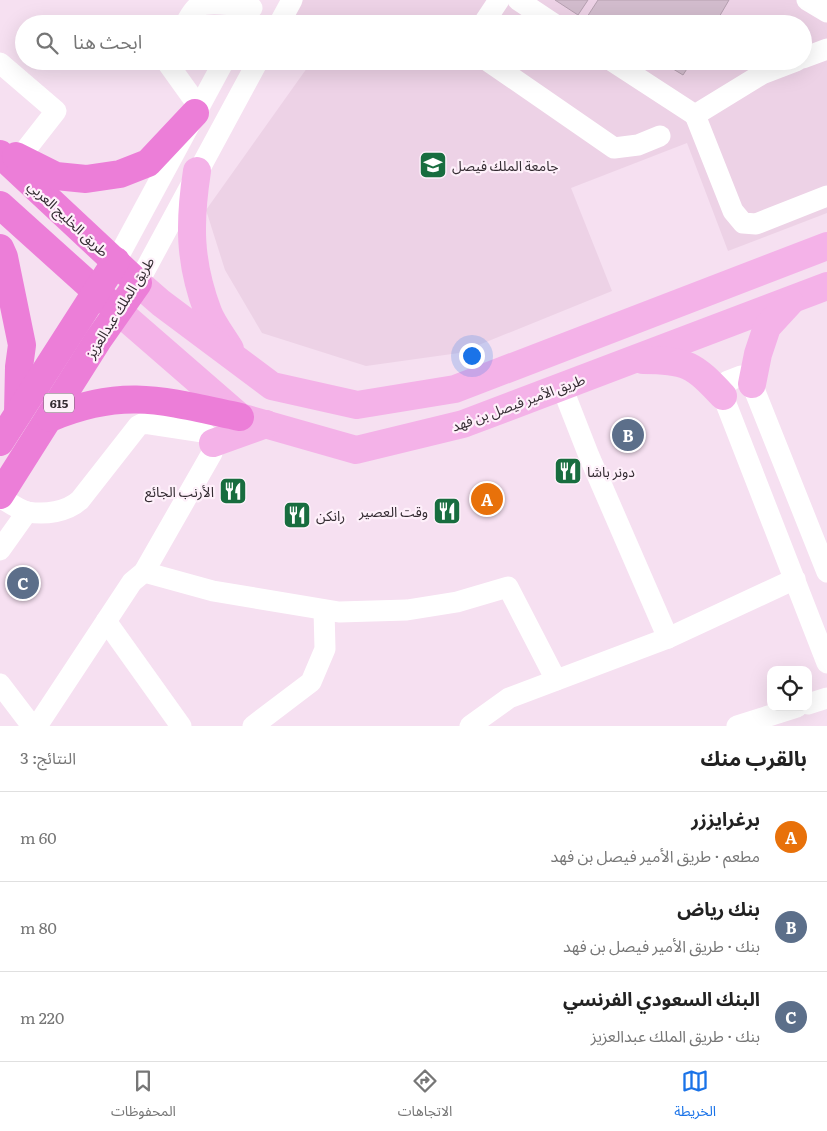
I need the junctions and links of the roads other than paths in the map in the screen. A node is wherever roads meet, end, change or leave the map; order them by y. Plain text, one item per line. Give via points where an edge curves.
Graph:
1 (292, 0) edge
2 (499, 0) edge
3 (518, 0) edge
4 (807, 0) edge
5 (251, 11) edge
6 (827, 12) edge
7 (191, 15) edge
8 (284, 15) edge
9 (489, 15) edge
10 (540, 15) edge
11 (827, 49) edge
12 (812, 55) edge
13 (0, 63) edge
14 (172, 70) edge
15 (219, 70) edge
16 (253, 70) edge
17 (501, 70) edge
18 (626, 70) edge
19 (772, 70) edge
20 (197, 110) junction
21 (695, 115) junction
22 (660, 136) dead end
23 (8, 156) edge
24 (197, 171) junction
25 (827, 196) edge
26 (0, 205) edge
27 (827, 246) edge
28 (0, 248) edge
29 (116, 262) junction
30 (138, 283) junction
31 (827, 286) edge
32 (96, 291) junction
33 (793, 299) junction
34 (118, 311) junction
35 (235, 359) junction
36 (632, 361) junction
37 (752, 384) junction
38 (562, 387) junction
39 (723, 396) junction
40 (18, 413) junction
41 (50, 418) junction
42 (253, 420) junction
43 (0, 442) edge
44 (213, 444) junction
45 (0, 496) edge
46 (27, 512) junction
47 (0, 550) edge
48 (144, 572) junction
49 (827, 572) edge
50 (795, 579) junction
51 (324, 610) junction
52 (106, 622) junction
53 (668, 638) junction
54 (827, 663) edge
55 (556, 680) junction
56 (0, 684) edge
57 (827, 698) edge
58 (812, 703) edge
59 (784, 711) edge
60 (20, 721) edge
61 (38, 726) edge
62 (181, 726) edge
63 (252, 726) edge
64 (470, 726) edge
65 (737, 726) edge

1 - 8 street
2 - 9 street
3 - 10 street
4 - 6 street
5 - 7 street via 213,2 196,7
11 - 12 street
13 - 23 street via 56,111
14 - 20 street
15 - 20 street, طريق الملك عبدالعزيز
16 - 24 street, طريق الملك عبدالعزيز
17 - 22 street via 614,148 638,145
18 - 21 street
19 - 21 street
20 - 23 highway via 148,163 120,174 86,179 56,176
20 - 29 street, طريق الملك عبدالعزيز
21 - 25 street via 733,211 742,224 756,224
23 - 29 highway, طريق الخليج العربي
24 - 30 street, طريق الملك عبدالعزيز
24 - 35 main road via 191,239 198,274 209,313
26 - 32 highway
27 - 35 main road via 455,389 357,405 272,386
28 - 40 highway via 22,345 18,367
29 - 30 highway, طريق الخليج العربي
29 - 32 highway, طريق الملك عبدالعزيز / 615
30 - 34 highway, طريق الملك عبدالعزيز / 615
30 - 35 main road
31 - 33 main road, طريق الأمير فيصل بن فهد
32 - 34 highway
32 - 40 highway, طريق الملك عبدالعزيز / 615
33 - 36 main road, طريق الأمير فيصل بن فهد
33 - 37 main road via 767,327
34 - 41 highway, طريق الملك عبدالعزيز / 615
34 - 42 main road, طريق الأمير فيصل بن فهد
36 - 38 main road, طريق الأمير فيصل بن فهد
36 - 39 main road via 674,360 701,373
37 - 39 street via 741,376 728,381
37 - 49 street
38 - 42 main road, طريق الأمير فيصل بن فهد via 463,424 356,450
38 - 53 street
39 - 50 street
40 - 43 highway, طريق الملك عبدالعزيز / 615
41 - 42 highway via 95,402 144,398
41 - 45 highway, طريق الملك عبدالعزيز / 615
42 - 44 main road
44 - 46 street via 203,432 144,423 138,426 71,507
44 - 48 street via 212,453
45 - 46 street
46 - 47 street
48 - 51 street via 213,591
48 - 52 street via 132,582
50 - 53 street
50 - 54 street
51 - 55 street via 407,610 457,602 508,587
51 - 63 street via 325,649 311,682
52 - 61 street
52 - 62 street
53 - 55 street
55 - 64 street via 509,698
56 - 60 street
57 - 58 street
59 - 65 street

